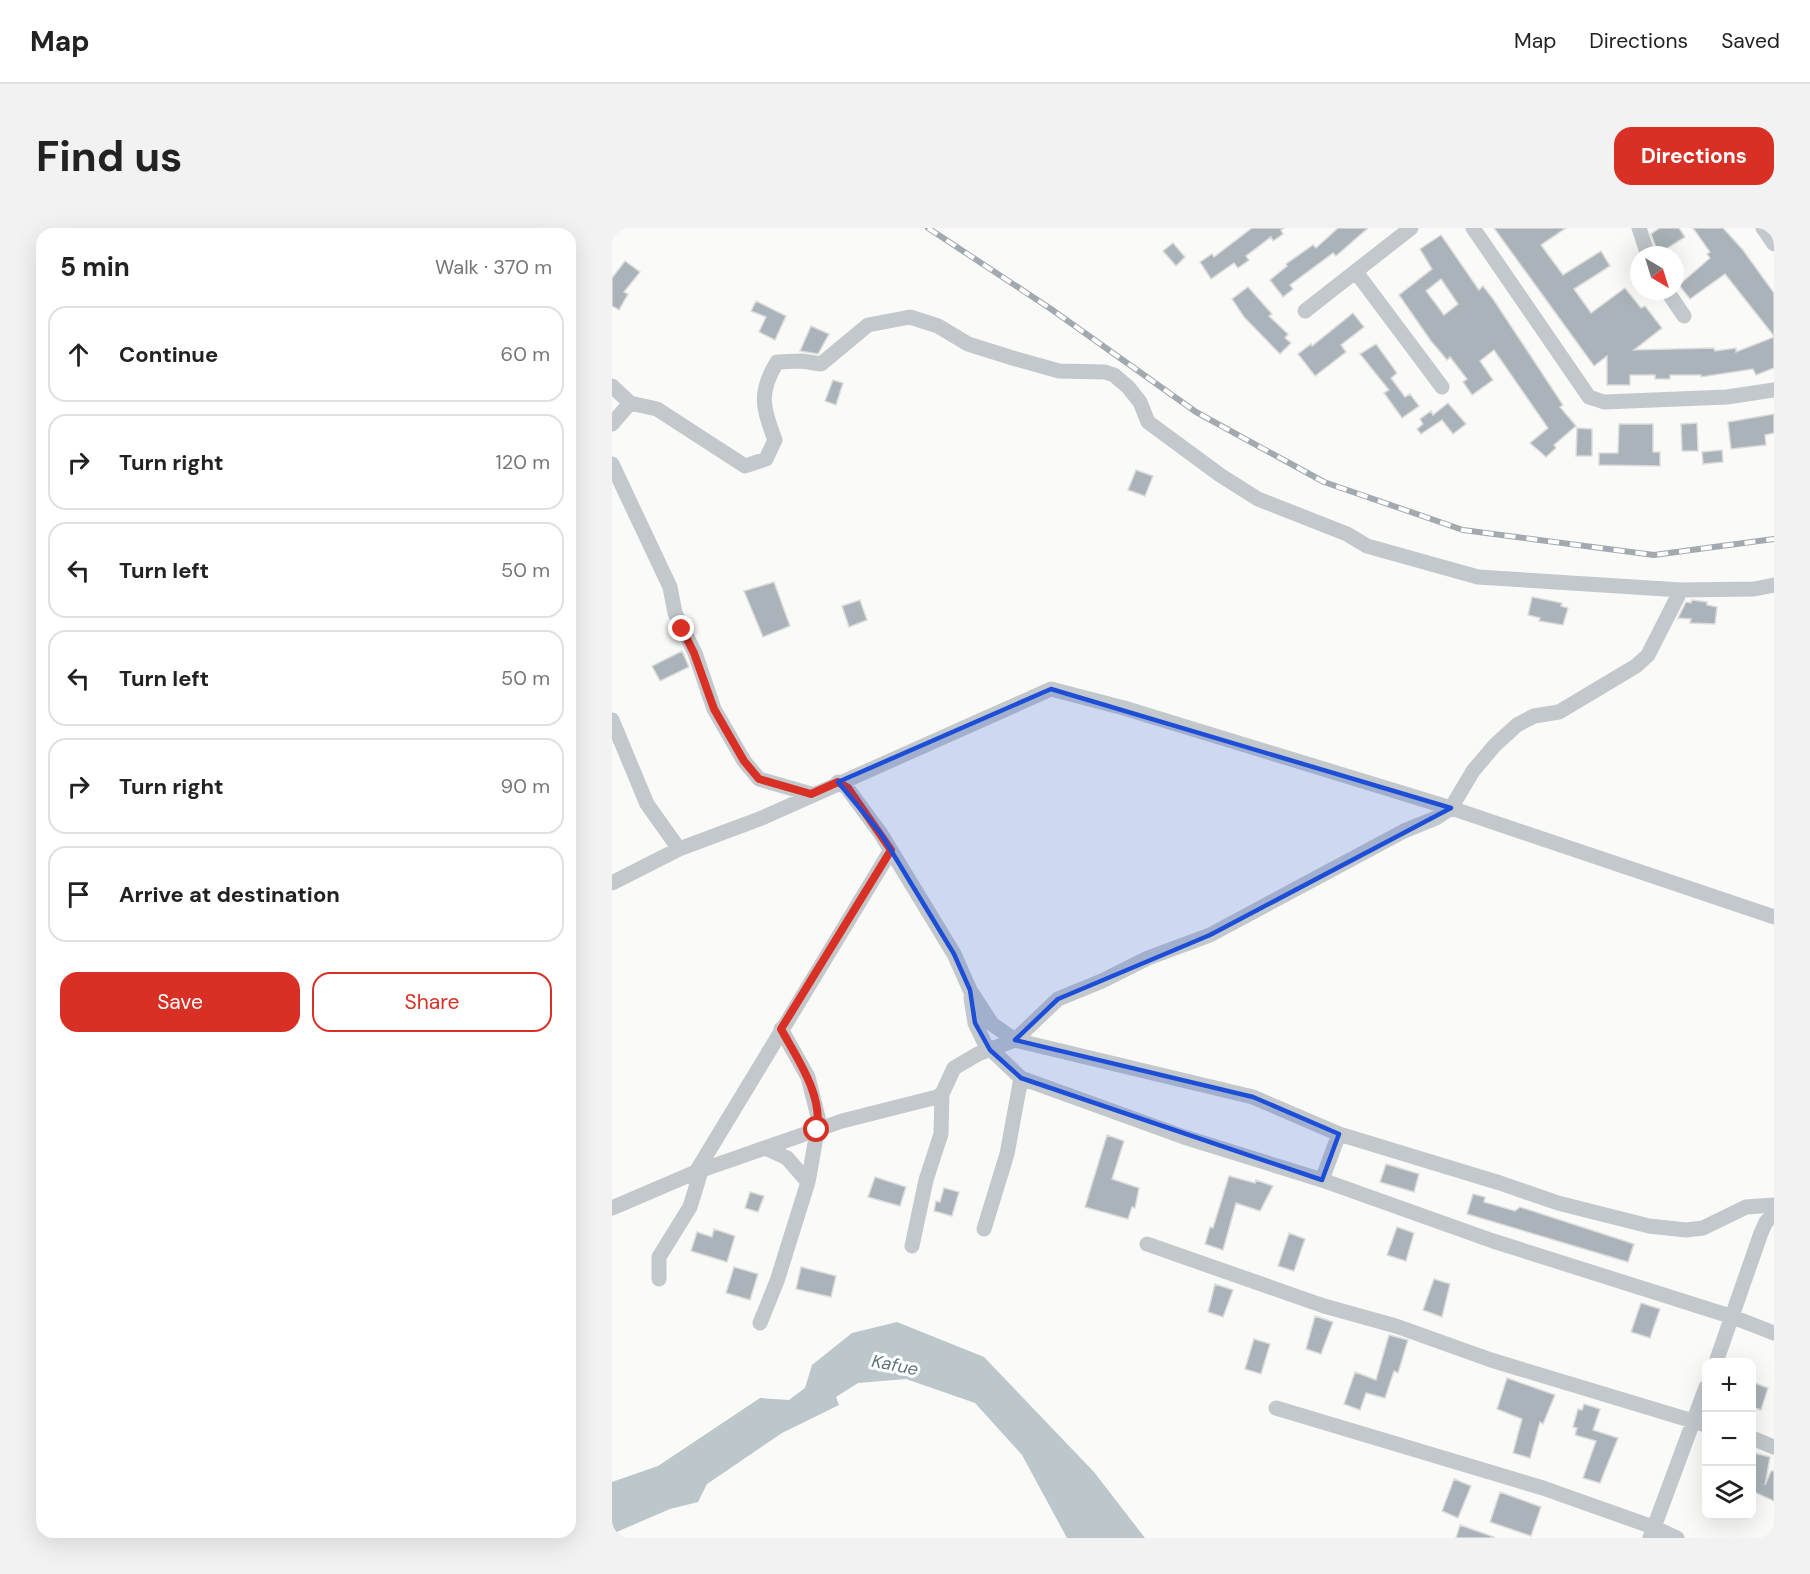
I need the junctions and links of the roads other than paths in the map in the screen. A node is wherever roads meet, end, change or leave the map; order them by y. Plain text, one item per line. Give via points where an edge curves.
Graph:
1 (1411, 228) edge
2 (1473, 228) edge
3 (1639, 228) edge
4 (1763, 228) edge
5 (1774, 244) edge
6 (1645, 246) edge
7 (1356, 272) junction
8 (1673, 300) edge
9 (1305, 311) dead end
10 (1684, 316) dead end
11 (612, 386) edge
12 (1442, 387) dead end
13 (1774, 390) edge
14 (630, 403) junction
15 (612, 424) edge
16 (612, 464) edge
17 (1774, 585) edge
18 (1681, 590) junction
19 (612, 720) edge
20 (838, 782) junction
21 (811, 794) junction
22 (1451, 808) junction
23 (679, 849) junction
24 (891, 850) junction
25 (612, 883) edge
26 (1774, 917) edge
27 (970, 990) junction
28 (781, 1029) junction
29 (1015, 1040) junction
30 (990, 1050) junction
31 (1021, 1078) junction
32 (942, 1094) junction
33 (817, 1130) junction
34 (1339, 1134) junction
35 (717, 1138) junction
36 (765, 1148) junction
37 (731, 1161) junction
38 (698, 1172) junction
39 (1322, 1180) junction
40 (808, 1182) junction
41 (1774, 1205) edge
42 (612, 1208) edge
43 (1774, 1214) edge
44 (984, 1229) dead end
45 (1147, 1244) dead end
46 (912, 1246) dead end
47 (659, 1279) dead end
48 (1733, 1317) junction
49 (760, 1323) dead end
50 (1774, 1333) edge
51 (1718, 1358) edge
52 (1276, 1408) dead end
53 (1700, 1423) edge
54 (1756, 1440) edge
55 (1774, 1447) edge
56 (1651, 1532) edge
57 (1677, 1538) edge

1 - 7 street
2 - 13 street via 1589,397 1604,402 1727,397
3 - 6 street
4 - 5 street
7 - 9 street
7 - 12 street
8 - 10 street
11 - 14 street
14 - 15 street
14 - 18 street via 657,409 745,466 766,459 775,440 764,410 765,382 777,363 821,364 868,325 910,318 938,326 968,344 1016,359 1059,371 1114,375 1134,394 1148,422 1220,475 1258,499 1347,534 1367,546 1478,577
16 - 21 street via 670,587 675,613 714,709 744,761 759,779
17 - 18 street
18 - 22 street via 1648,655 1559,712 1534,716 1517,725 1473,771
19 - 23 street via 648,804
20 - 21 street
20 - 22 street via 1052,689
20 - 24 street via 848,788
21 - 23 street via 762,818
22 - 26 street
22 - 29 street via 1210,935 1058,999
23 - 25 street
24 - 27 street via 954,954
24 - 28 street
27 - 29 street via 992,1024
27 - 30 street via 975,1023
28 - 33 street via 808,1077 819,1121
28 - 35 street
29 - 30 street
29 - 34 street via 1253,1097
30 - 31 street
30 - 32 street via 954,1068
31 - 39 street via 1184,1137
31 - 44 street via 1007,1154
32 - 33 street
32 - 46 street via 941,1134
33 - 36 street
33 - 40 street
34 - 39 street
34 - 41 street via 1558,1203 1649,1226 1703,1228 1746,1207
35 - 37 street
35 - 38 street
36 - 37 street
36 - 40 street via 787,1158
37 - 38 street
38 - 42 street
38 - 47 street via 690,1207 659,1257
39 - 48 street via 1493,1241
40 - 49 street
43 - 48 street via 1761,1233
45 - 53 street via 1324,1306
48 - 50 street
48 - 51 street
52 - 56 street via 1543,1488
53 - 56 street
54 - 55 street
56 - 57 street

